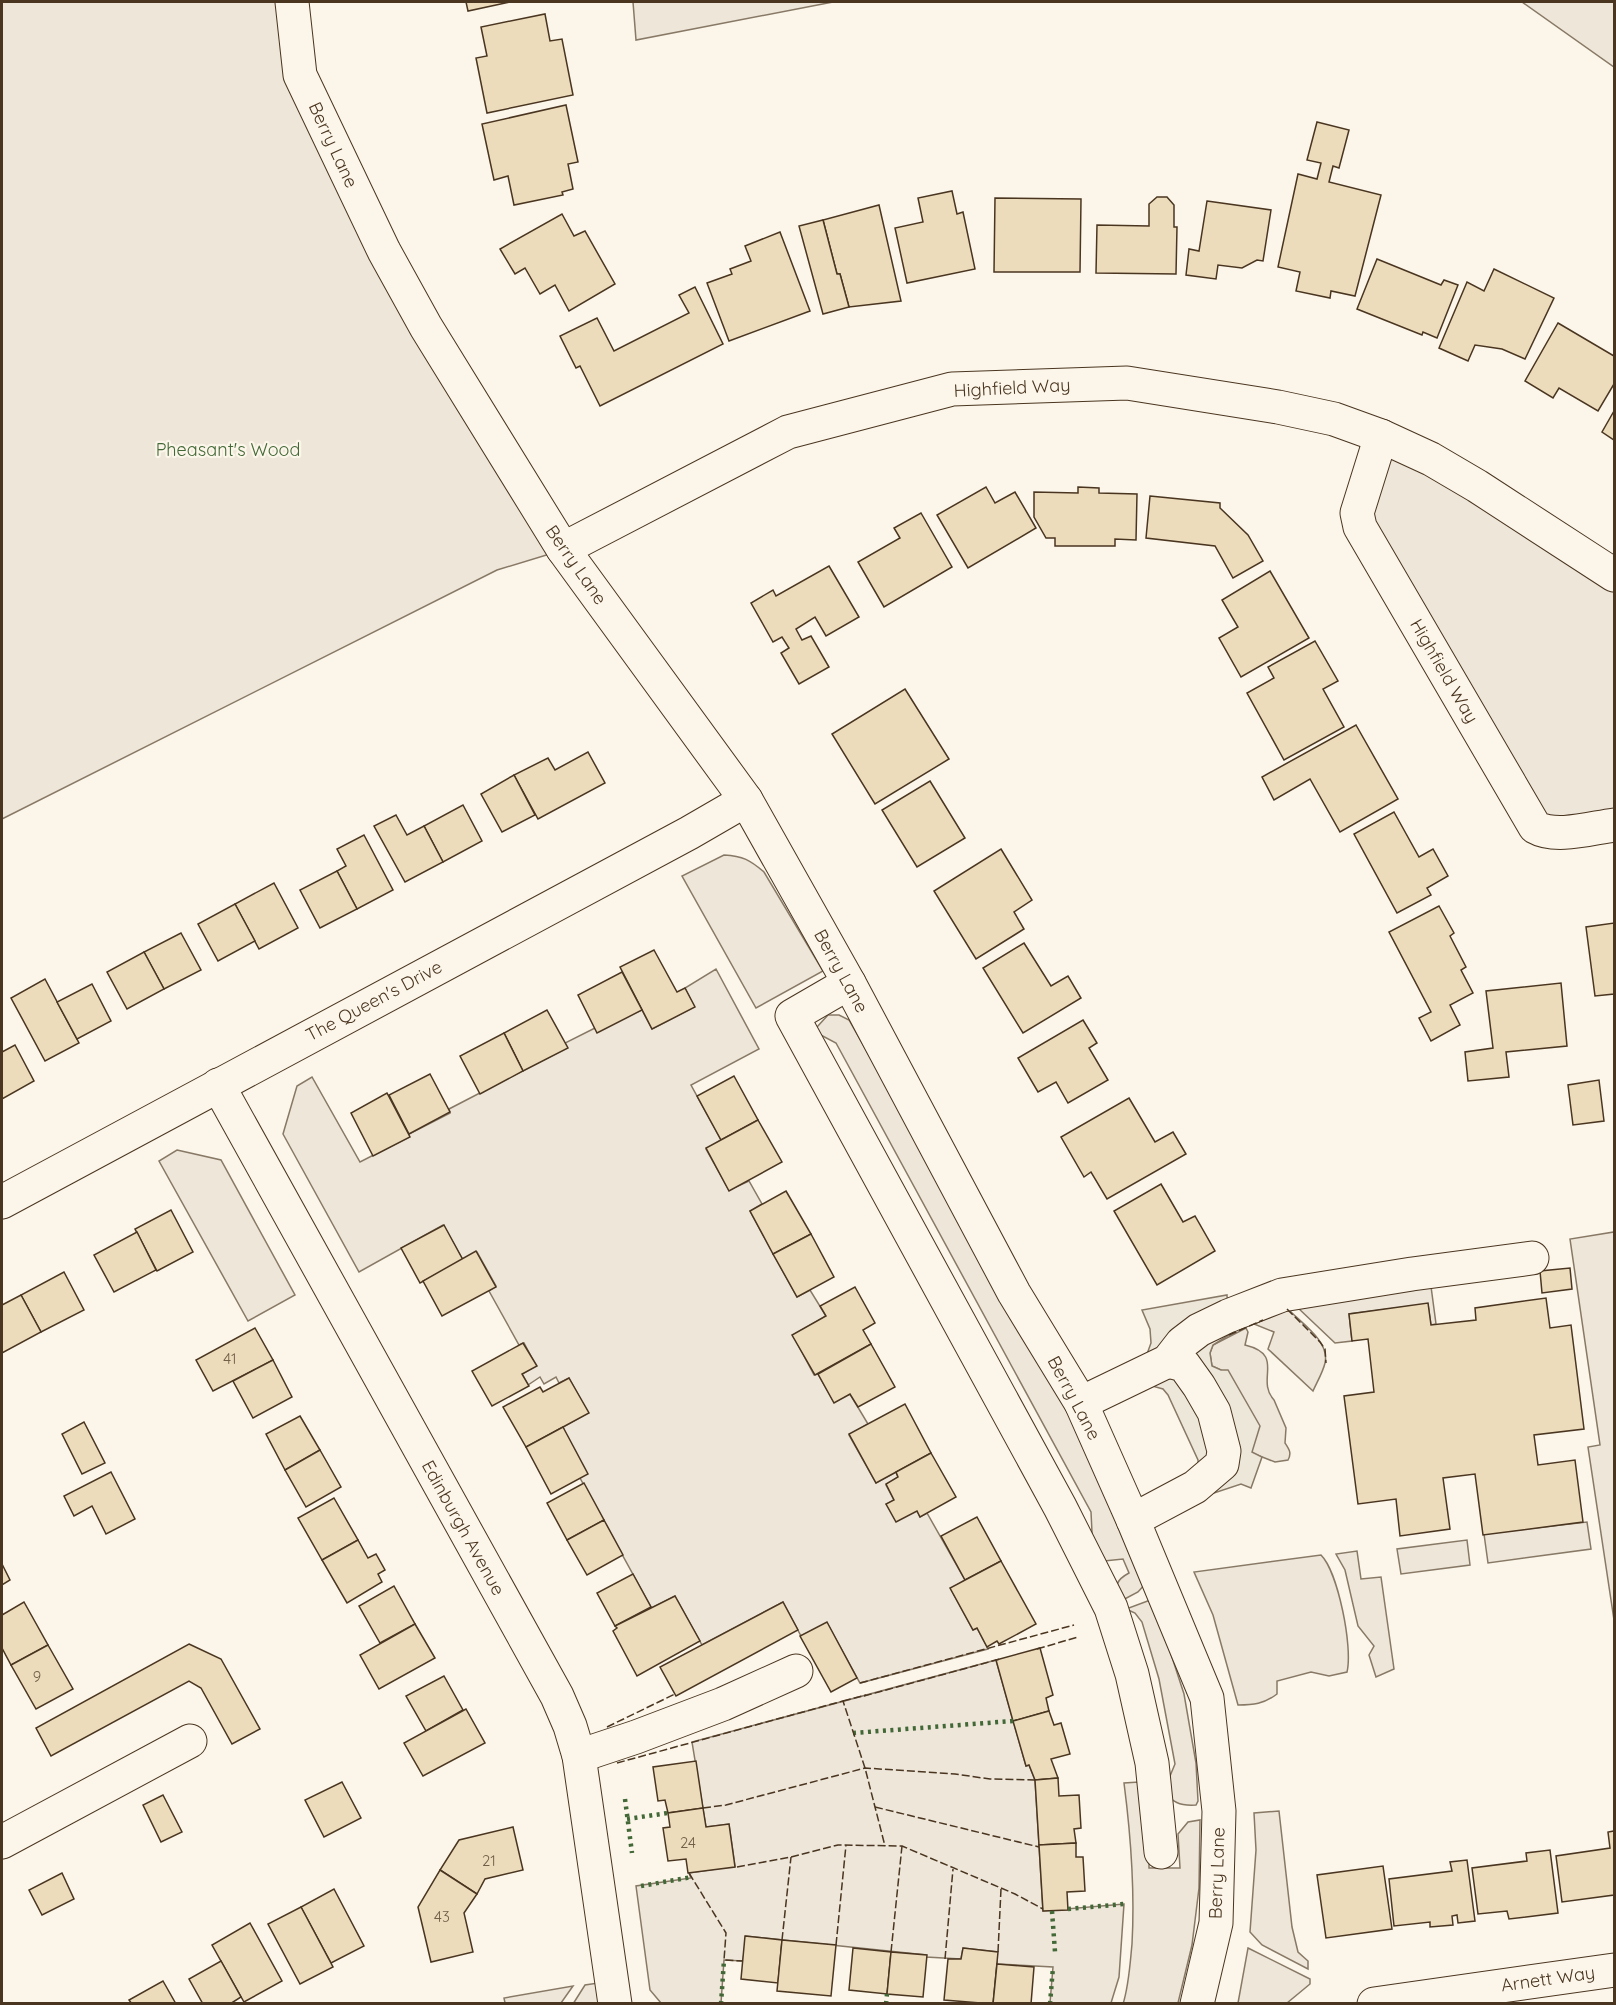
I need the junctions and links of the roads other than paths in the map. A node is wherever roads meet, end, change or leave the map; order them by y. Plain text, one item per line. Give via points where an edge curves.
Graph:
1 (292, 2) edge
2 (1381, 436) junction
3 (563, 549) junction
4 (1614, 575) edge
5 (746, 800) junction
6 (1614, 825) edge
7 (849, 983) junction
8 (218, 1085) junction
9 (2, 1202) edge
10 (1532, 1258) dead end
11 (1168, 1361) junction
12 (1081, 1403) junction
13 (1133, 1520) junction
14 (796, 1671) dead end
15 (190, 1741) dead end
16 (579, 1756) junction
17 (4, 1835) edge
18 (1161, 1852) dead end
19 (1614, 1970) edge
20 (615, 2004) edge
21 (1197, 2004) edge
22 (1374, 2004) edge

1 - 3 street, Berry Lane via 300,75 384,251 426,327
2 - 3 street, Highfield Way via 1278,407 1127,383 952,389 788,432
2 - 4 street, Highfield Way via 1477,486
2 - 6 street, Highfield Way via 1358,513 1360,527 1535,827 1555,833
3 - 5 street, Berry Lane
5 - 7 street, Berry Lane
5 - 8 street, The Queen's Drive
7 - 12 street, Berry Lane via 1014,1293
7 - 18 street via 792,1016 1060,1507 1111,1608 1132,1674 1152,1763
8 - 9 street, The Queen's Drive
8 - 16 street, Edinburgh Avenue via 557,1696
10 - 11 street via 1282,1295 1199,1330
11 - 12 street
11 - 13 street via 1184,1365 1214,1412 1224,1451 1222,1464 1195,1487
12 - 13 street, Berry Lane
13 - 21 street, Berry Lane via 1207,1698 1219,1811 1216,1923
14 - 16 street via 723,1704
15 - 17 street
16 - 20 street, Edinburgh Avenue
19 - 22 street, Arnett Way

